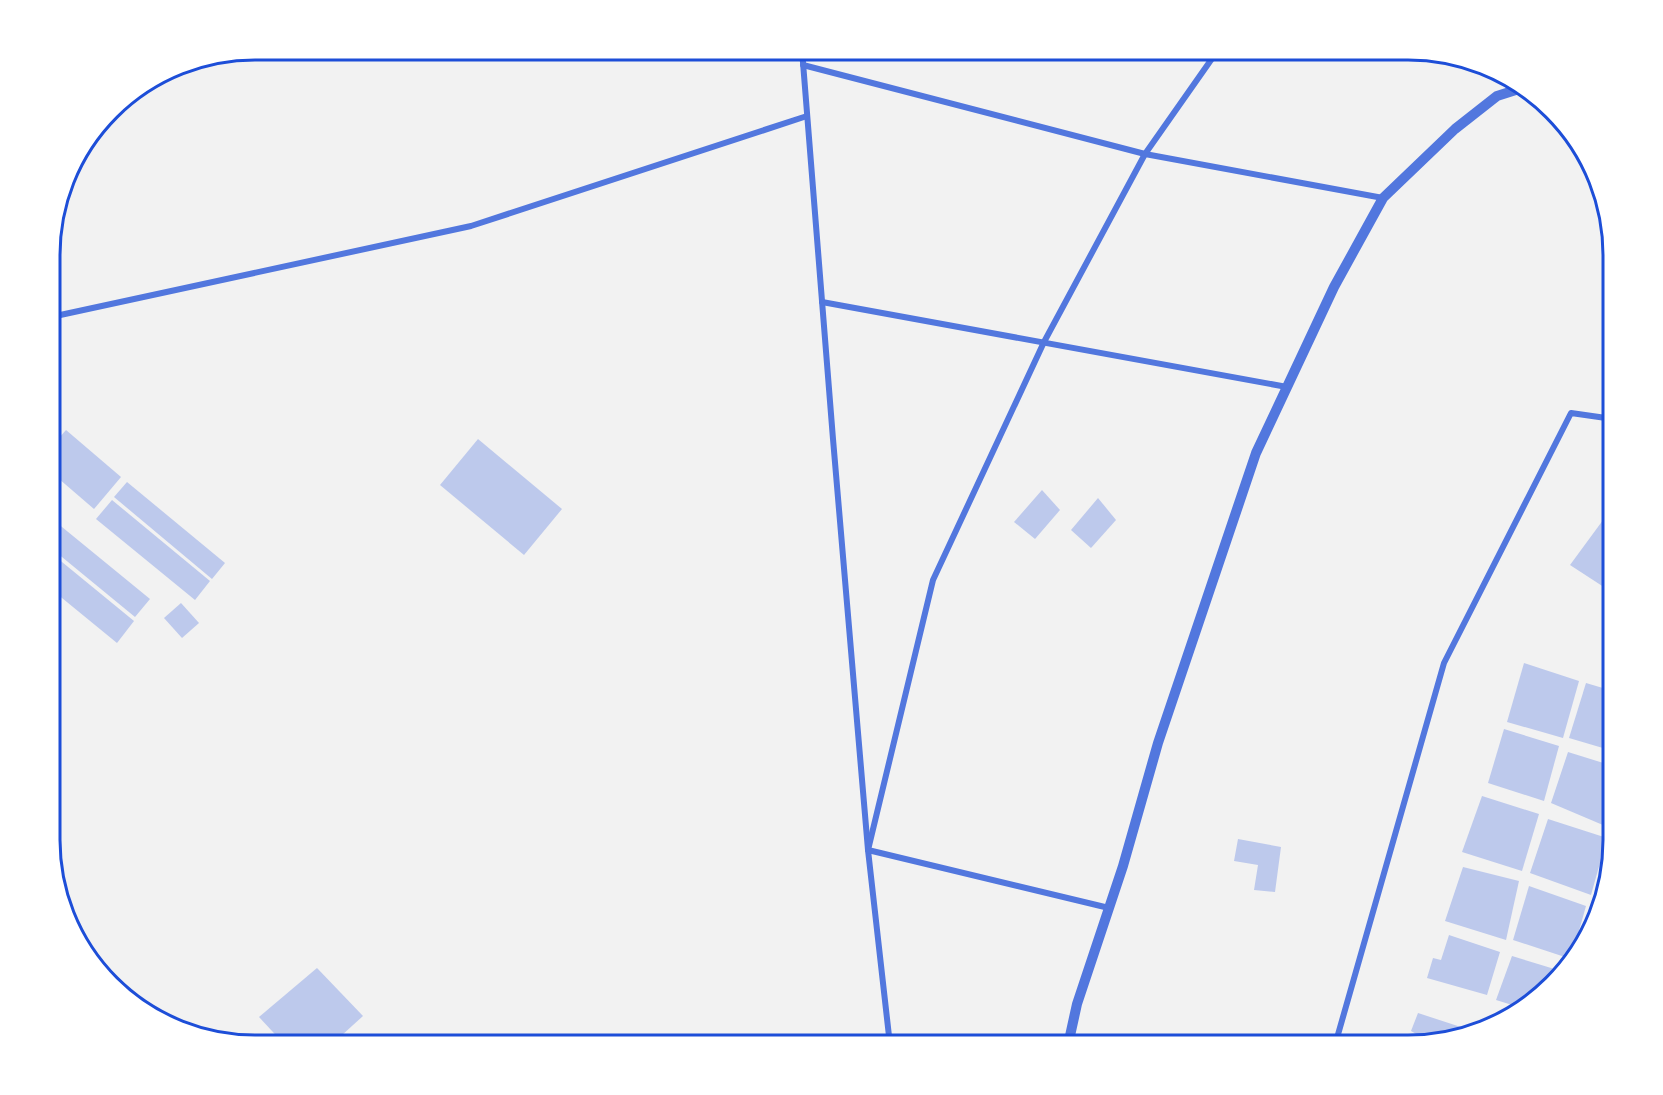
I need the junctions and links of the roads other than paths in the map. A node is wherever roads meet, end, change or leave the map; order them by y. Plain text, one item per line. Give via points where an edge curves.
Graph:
1 (803, 60) edge
2 (1211, 60) edge
3 (803, 65) junction
4 (1513, 91) edge
5 (807, 116) junction
6 (1145, 154) junction
7 (1383, 198) junction
8 (822, 302) junction
9 (60, 315) edge
10 (1044, 342) junction
11 (1287, 387) junction
12 (1603, 418) edge
13 (867, 850) junction
14 (1109, 908) junction
15 (889, 1035) edge
16 (1070, 1035) edge
17 (1338, 1035) edge

1 - 3 street
2 - 6 street
3 - 5 street
3 - 6 street
4 - 7 street via 1497,96 1455,129
5 - 8 street
5 - 9 street via 471,226
6 - 7 street
6 - 10 street
7 - 11 street via 1334,287
8 - 10 street
8 - 13 street
10 - 11 street
10 - 13 street via 933,580
11 - 14 street via 1256,453 1158,743
12 - 17 street via 1571,413 1444,663
13 - 14 street
13 - 15 street
14 - 16 street

